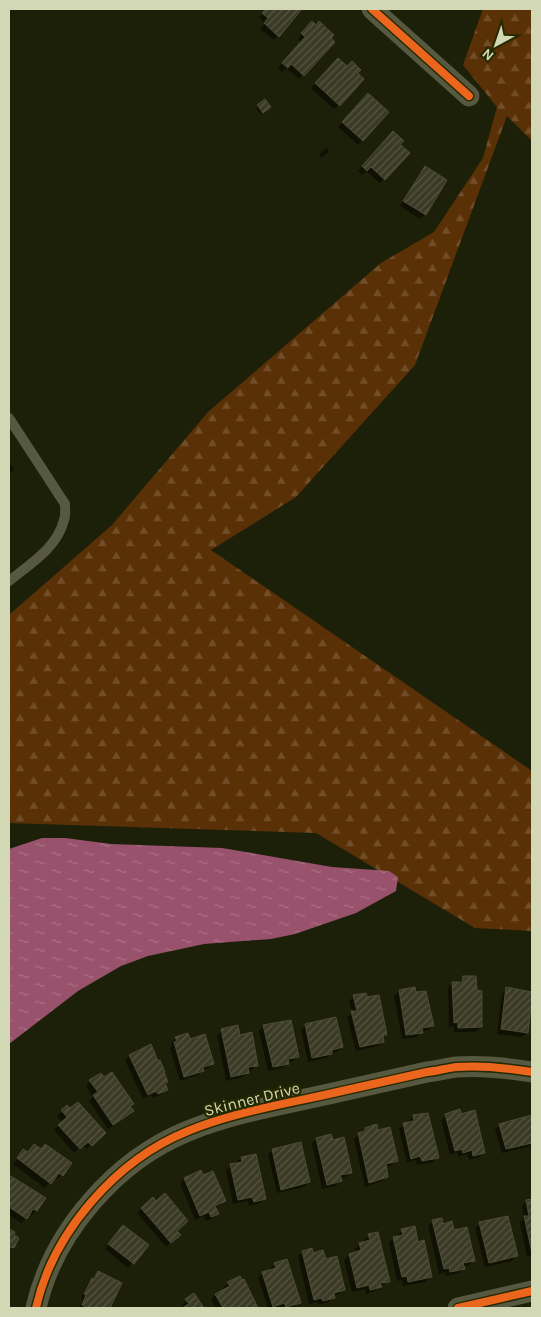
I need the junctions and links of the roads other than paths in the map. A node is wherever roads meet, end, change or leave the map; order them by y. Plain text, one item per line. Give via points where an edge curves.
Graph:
1 (372, 9) edge
2 (470, 96) dead end
3 (9, 418) edge
4 (9, 581) edge
5 (532, 1072) edge
6 (532, 1292) edge
7 (36, 1308) edge
8 (458, 1308) edge

1 - 2 street
3 - 4 lane via 65,504 65,519 49,547
5 - 7 street, Skinner Drive via 509,1068 454,1067 257,1110 186,1132 129,1164 87,1208 57,1252
6 - 8 street

